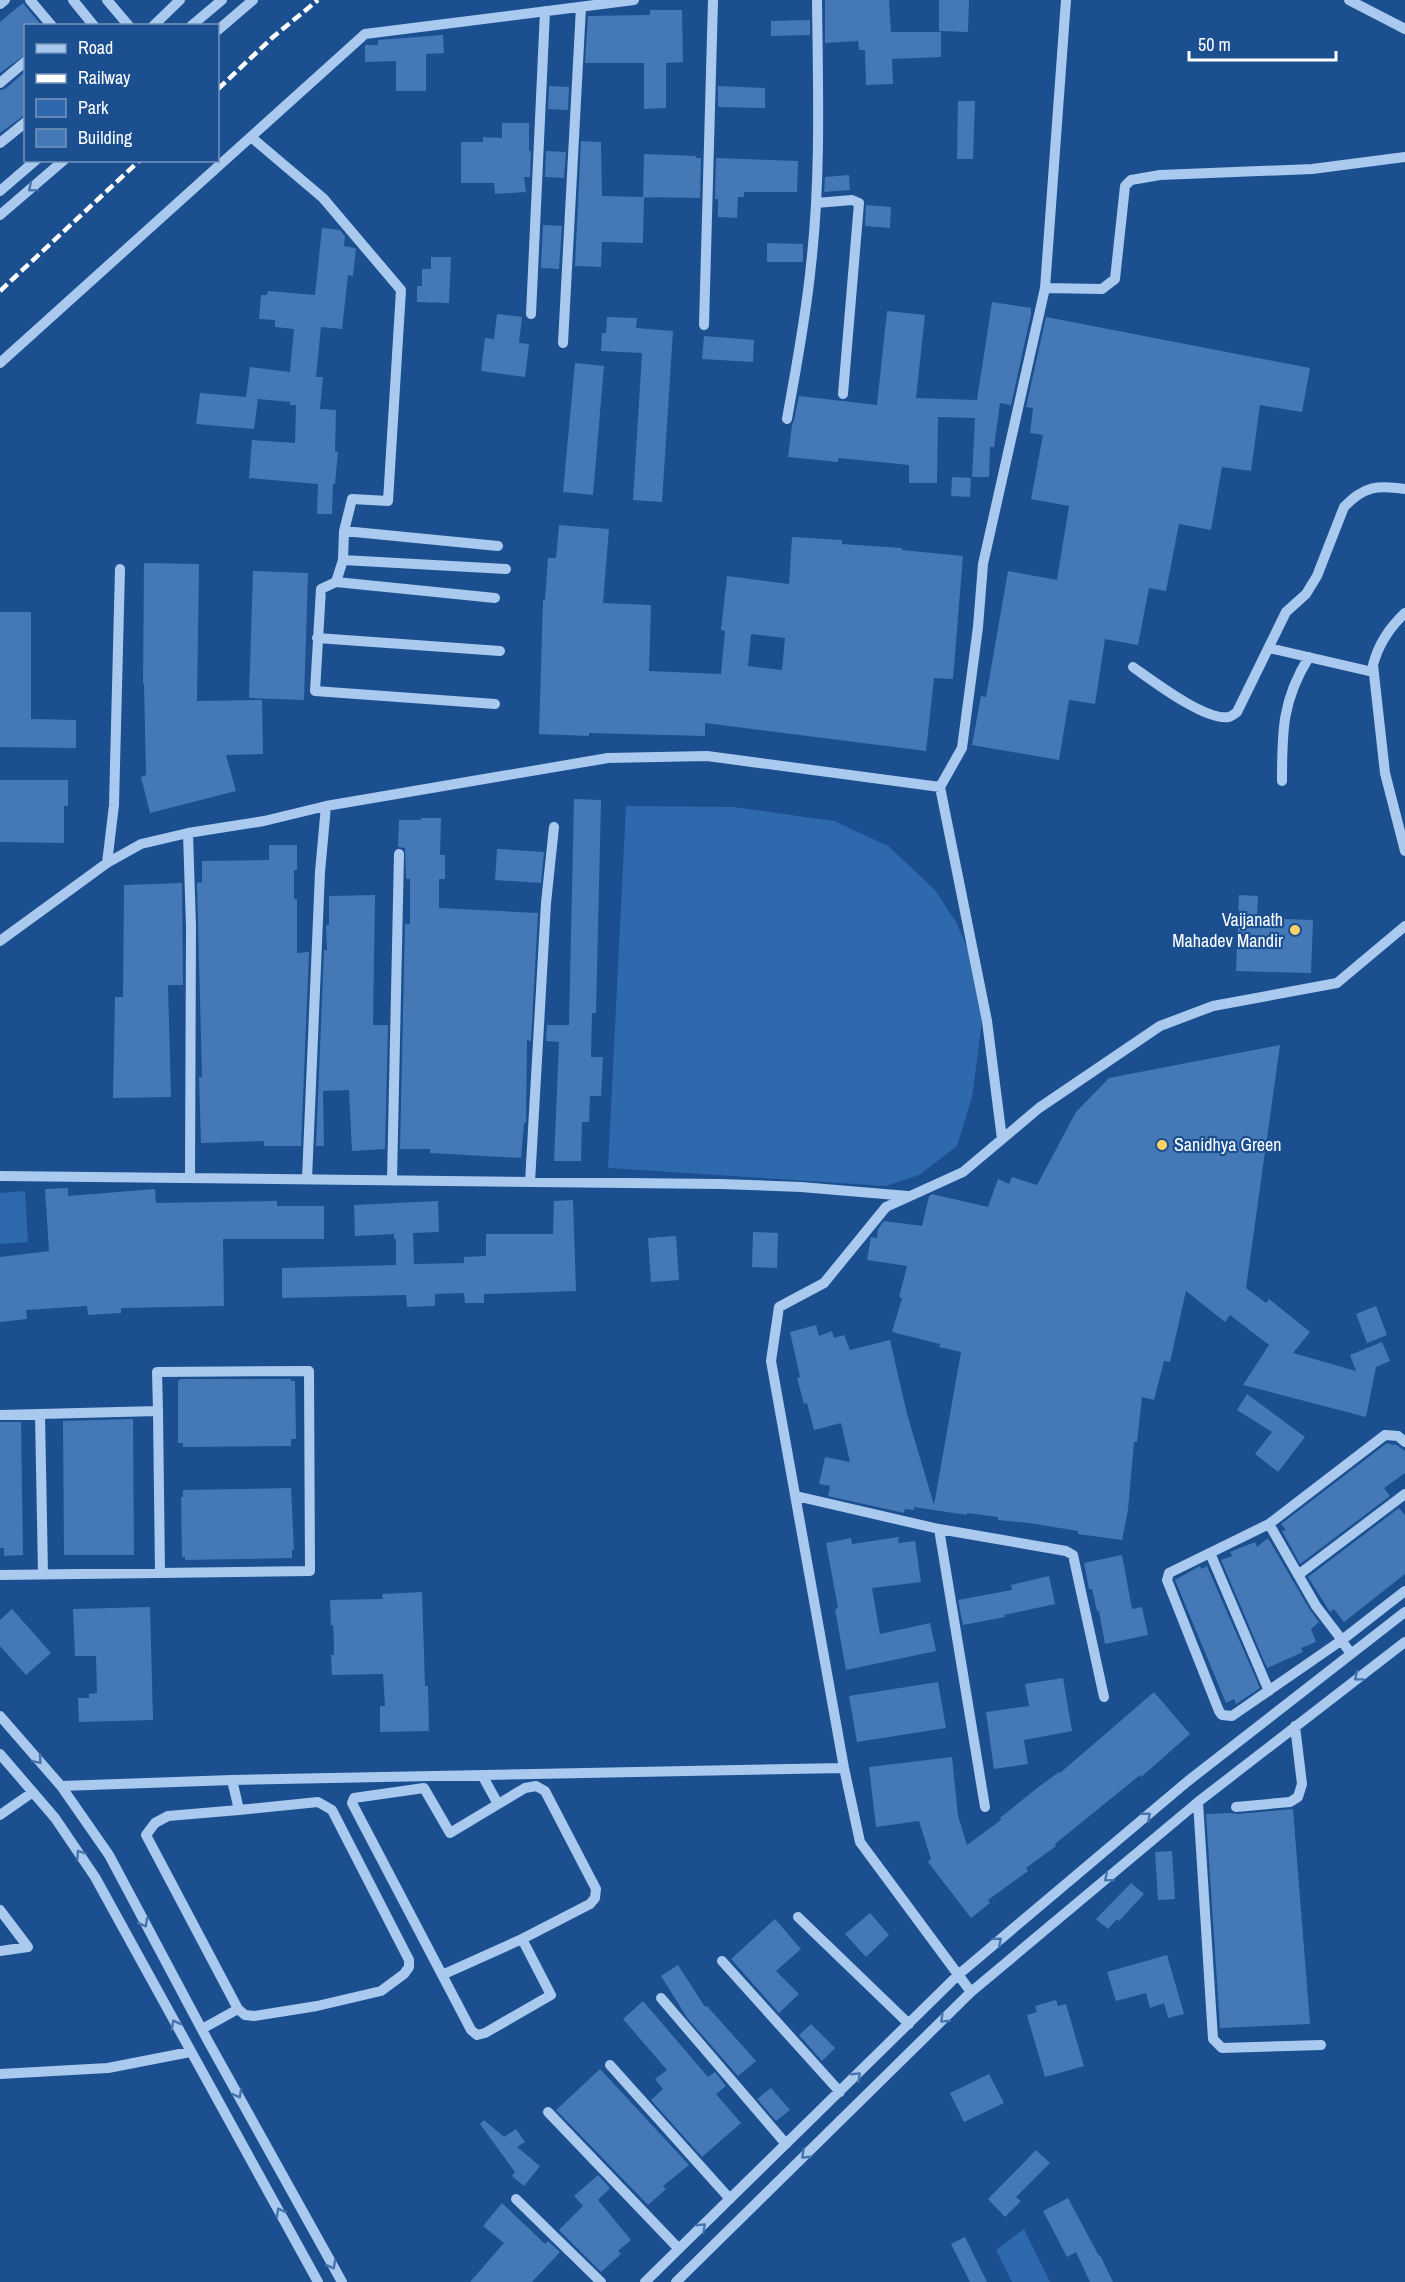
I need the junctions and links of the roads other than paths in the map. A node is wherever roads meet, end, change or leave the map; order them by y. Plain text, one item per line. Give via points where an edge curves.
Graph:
1 (5, 0) edge
2 (30, 0) edge
3 (73, 0) edge
4 (107, 0) edge
5 (180, 0) edge
6 (222, 0) edge
7 (253, 0) edge
8 (634, 0) edge
9 (713, 0) edge
10 (817, 0) edge
11 (1066, 0) edge
12 (1349, 0) edge
13 (0, 4) edge
14 (581, 7) junction
15 (545, 11) junction
16 (50, 24) edge
17 (92, 24) edge
18 (127, 24) edge
19 (155, 24) edge
20 (193, 24) edge
21 (219, 29) edge
22 (1405, 29) edge
23 (24, 63) edge
24 (0, 83) edge
25 (24, 124) edge
26 (251, 137) junction
27 (0, 143) edge
28 (1405, 157) edge
29 (34, 162) edge
30 (62, 162) edge
31 (0, 191) edge
32 (816, 203) junction
33 (0, 215) edge
34 (1045, 288) junction
35 (531, 314) dead end
36 (704, 325) dead end
37 (563, 343) dead end
38 (0, 363) edge
39 (843, 394) dead end
40 (787, 419) dead end
41 (1405, 489) edge
42 (344, 531) junction
43 (498, 546) dead end
44 (343, 560) junction
45 (120, 569) dead end
46 (506, 569) dead end
47 (336, 582) junction
48 (495, 598) dead end
49 (1405, 613) edge
50 (317, 638) junction
51 (1269, 648) junction
52 (500, 651) dead end
53 (1309, 657) junction
54 (1133, 667) dead end
55 (1373, 672) junction
56 (495, 704) dead end
57 (1282, 781) dead end
58 (940, 787) junction
59 (326, 806) junction
60 (554, 827) dead end
61 (188, 834) junction
62 (1405, 851) edge
63 (399, 854) dead end
64 (106, 863) junction
65 (1405, 926) edge
66 (0, 940) edge
67 (1002, 1139) junction
68 (0, 1176) edge
69 (190, 1178) junction
70 (307, 1179) junction
71 (392, 1180) junction
72 (530, 1182) junction
73 (909, 1197) junction
74 (158, 1411) junction
75 (40, 1414) junction
76 (0, 1415) edge
77 (1405, 1442) edge
78 (1405, 1494) edge
79 (796, 1496) junction
80 (1269, 1524) junction
81 (939, 1529) junction
82 (1210, 1553) junction
83 (160, 1573) junction
84 (44, 1574) junction
85 (0, 1575) edge
86 (1298, 1575) junction
87 (1405, 1591) edge
88 (1405, 1612) edge
89 (1342, 1640) junction
90 (1405, 1642) edge
91 (1351, 1653) junction
92 (1269, 1691) junction
93 (1104, 1696) dead end
94 (0, 1716) edge
95 (1295, 1726) junction
96 (0, 1754) edge
97 (844, 1768) junction
98 (482, 1775) junction
99 (418, 1776) junction
100 (232, 1780) junction
101 (61, 1785) junction
102 (424, 1788) junction
103 (33, 1792) junction
104 (1198, 1802) junction
105 (498, 1804) junction
106 (985, 1807) dead end
107 (1236, 1807) dead end
108 (239, 1810) junction
109 (0, 1815) edge
110 (0, 1910) edge
111 (798, 1917) dead end
112 (522, 1939) junction
113 (0, 1951) edge
114 (722, 1961) dead end
115 (442, 1975) junction
116 (958, 1975) junction
117 (971, 1992) junction
118 (661, 1998) dead end
119 (238, 2009) junction
120 (909, 2024) junction
121 (202, 2029) junction
122 (1321, 2045) dead end
123 (190, 2052) junction
124 (610, 2065) dead end
125 (0, 2074) edge
126 (840, 2092) junction
127 (548, 2112) dead end
128 (786, 2144) junction
129 (516, 2199) dead end
130 (730, 2199) junction
131 (680, 2248) junction
132 (318, 2282) edge
133 (342, 2282) edge
134 (601, 2282) edge
135 (645, 2282) edge
136 (676, 2282) edge

1 - 13 street
2 - 16 street
3 - 17 street
4 - 18 street
5 - 19 street
6 - 20 street
7 - 21 street
8 - 14 street
9 - 36 street
10 - 32 street
11 - 34 street
12 - 22 street
14 - 15 street
14 - 37 street
15 - 26 street via 365,34
15 - 35 street
23 - 24 street
25 - 27 street
26 - 38 street
26 - 42 street via 323,198 400,290 388,501 352,499
28 - 34 street via 1312,168 1160,175 1131,180 1125,186 1115,279 1102,289
29 - 31 street
30 -> 33 street
32 - 39 street via 859,203
32 - 40 street via 812,266
34 - 58 street via 983,564 962,748
41 - 51 street via 1366,489 1344,507 1311,587 1286,612
42 - 43 street
42 - 44 street
44 - 46 street
44 - 47 street
45 - 64 street via 114,805
47 - 48 street
47 - 50 street via 321,589
49 - 55 street via 1376,653
50 - 52 street
50 - 56 street via 315,691
51 - 53 street
51 - 54 street via 1237,712 1229,717 1187,704
53 - 55 street
53 - 57 street via 1298,674 1282,727
55 - 62 street via 1385,773
58 - 59 street via 707,756 608,758
58 - 67 street via 987,1021
59 - 61 street via 264,822
59 - 70 street
60 - 72 street
61 - 64 street via 141,844
61 - 69 street
63 - 71 street
64 - 66 street
65 - 67 street via 1337,983 1213,1006 1160,1026 1039,1108
67 - 73 street via 963,1172
68 - 69 street
69 - 70 street
70 - 71 street
71 - 72 street
72 - 73 street via 801,1187
73 - 79 street via 886,1207 824,1283 779,1307 771,1361
74 - 75 street
74 - 83 street
74 - 83 street via 157,1372 309,1371 310,1571
75 - 76 street
75 - 84 street
77 - 80 street via 1398,1436 1385,1436
78 - 86 street
79 - 81 street
79 - 97 street
80 - 82 street
80 - 86 street
81 - 93 street via 1073,1555
81 - 106 street
82 - 92 street
82 - 92 street via 1169,1573 1167,1580 1219,1712 1232,1716
83 - 84 street
84 - 85 street
86 - 89 street
87 - 89 street
88 - 91 street
89 - 91 street
89 - 92 street
90 -> 95 street
116 -> 91 street via 1188,1781
94 -> 101 street
95 - 104 street
95 - 107 street via 1302,1784 1298,1797 1290,1802
96 - 103 street
97 - 98 street
97 - 116 street via 860,1842
98 - 99 street
98 - 105 street
99 - 100 street
99 - 102 street
100 - 101 street
100 - 108 street
101 -> 121 street via 109,1855
102 - 105 street via 450,1833
102 - 115 street via 354,1798 352,1803
103 - 109 street
123 -> 103 street via 95,1877
104 -> 117 street
104 - 122 street via 1213,2039 1222,2048
105 - 112 street via 525,1788 536,1786 545,1791 596,1889 590,1904
108 - 119 street via 168,1816 146,1835
108 - 119 street via 318,1802 332,1810 409,1960 409,1967 381,1991 254,2016 244,2015
110 - 113 street via 28,1947
111 - 120 street
112 - 115 street
112 - 115 street via 550,1995 485,2033 477,2035 471,2030
114 - 126 street
116 - 117 street
116 - 120 street
117 -> 136 street
118 - 128 street
119 - 121 street
126 -> 120 street
121 -> 133 street
123 - 125 street via 108,2068
132 -> 123 street
124 - 130 street
126 - 128 street
127 - 131 street
128 - 130 street
129 - 134 street
131 -> 130 street
131 - 135 street

